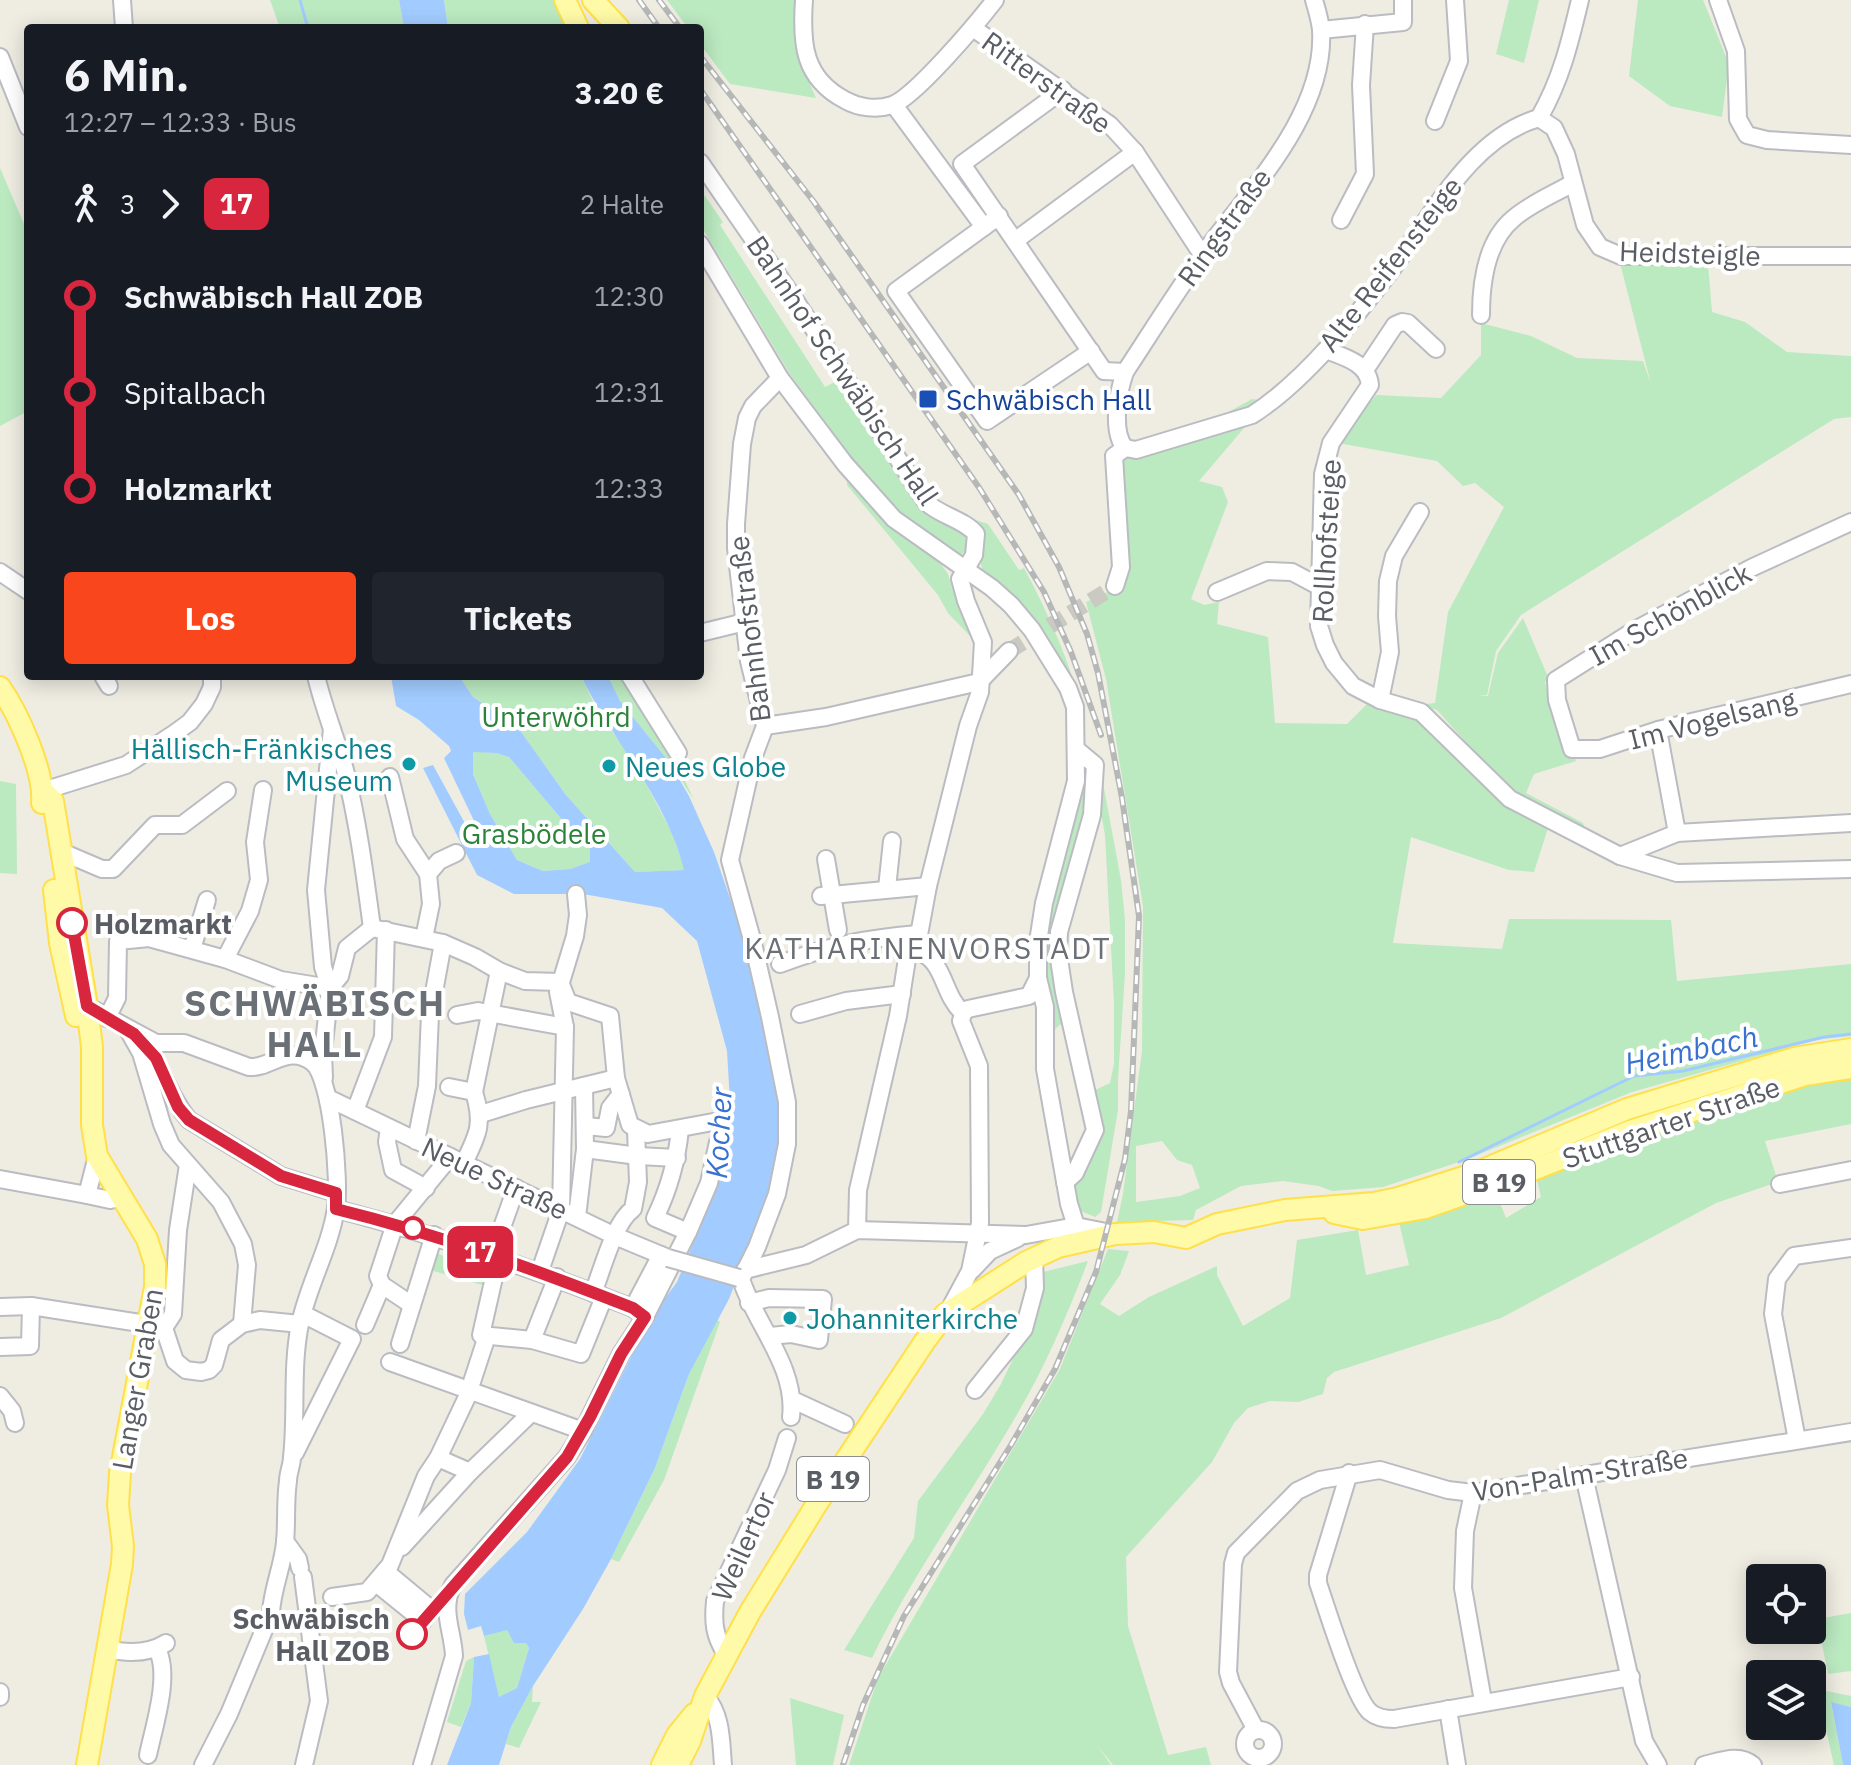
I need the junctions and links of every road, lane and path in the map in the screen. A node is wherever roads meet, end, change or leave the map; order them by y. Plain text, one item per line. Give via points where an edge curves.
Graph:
1 (122, 0) edge
2 (565, 0) edge
3 (593, 0) edge
4 (804, 0) edge
5 (995, 0) edge
6 (1314, 0) edge
7 (1403, 0) edge
8 (1455, 0) edge
9 (1580, 0) edge
10 (1718, 0) edge
11 (124, 24) edge
12 (576, 24) edge
13 (615, 24) edge
14 (1365, 24) junction
15 (973, 28) junction
16 (1321, 30) junction
17 (0, 57) edge
18 (1063, 90) junction
19 (894, 105) junction
20 (24, 117) edge
21 (1539, 118) junction
22 (1435, 121) dead end
23 (1851, 145) edge
24 (1135, 152) junction
25 (704, 168) edge
26 (1573, 183) junction
27 (999, 216) junction
28 (1341, 220) dead end
29 (984, 227) junction
30 (1016, 240) junction
31 (704, 251) edge
32 (1203, 256) junction
33 (1851, 256) edge
34 (1481, 315) dead end
35 (1436, 349) dead end
36 (1326, 350) junction
37 (1091, 351) junction
38 (1365, 370) junction
39 (1125, 372) junction
40 (780, 378) junction
41 (1125, 448) junction
42 (1420, 512) dead end
43 (1851, 522) edge
44 (966, 569) junction
45 (0, 572) edge
46 (1115, 586) dead end
47 (24, 588) edge
48 (1322, 588) junction
49 (1217, 592) dead end
50 (745, 622) junction
51 (704, 632) edge
52 (1009, 651) tunnel mouth
53 (212, 680) edge
54 (317, 680) edge
55 (632, 680) edge
56 (979, 682) junction
57 (1851, 684) edge
58 (0, 687) edge
59 (1380, 700) junction
60 (329, 723) junction
61 (765, 726) junction
62 (1658, 730) junction
63 (1572, 749) joint
64 (1077, 750) junction
65 (678, 753) dead end
66 (390, 777) dead end
67 (263, 790) dead end
68 (43, 791) junction
69 (227, 791) dead end
70 (1851, 823) edge
71 (1677, 833) junction
72 (892, 841) dead end
73 (62, 852) junction
74 (456, 853) dead end
75 (1620, 856) junction
76 (826, 859) dead end
77 (1851, 869) edge
78 (429, 881) junction
79 (928, 886) junction
80 (887, 888) junction
81 (576, 894) dead end
82 (826, 895) junction
83 (207, 900) dead end
84 (379, 929) junction
85 (838, 930) dead end
86 (424, 938) junction
87 (917, 942) junction
88 (443, 943) junction
89 (192, 949) junction
90 (225, 959) junction
91 (780, 964) dead end
92 (499, 971) junction
93 (1038, 978) junction
94 (560, 982) junction
95 (330, 988) junction
96 (70, 991) junction
97 (902, 994) junction
98 (1029, 996) junction
99 (87, 1006) junction
100 (1045, 1007) junction
101 (963, 1013) junction
102 (492, 1014) junction
103 (800, 1014) dead end
104 (457, 1015) dead end
105 (121, 1026) junction
106 (565, 1027) junction
107 (92, 1047) junction
108 (1851, 1049) edge
109 (1851, 1068) edge
110 (91, 1074) junction
111 (324, 1079) junction
112 (584, 1086) junction
113 (619, 1086) junction
114 (449, 1087) dead end
115 (563, 1091) junction
116 (474, 1092) junction
117 (330, 1099) junction
118 (355, 1111) junction
119 (481, 1114) junction
120 (586, 1126) junction
121 (389, 1128) junction
122 (680, 1129) junction
123 (636, 1130) junction
124 (416, 1141) junction
125 (585, 1149) junction
126 (97, 1156) junction
127 (638, 1156) junction
128 (677, 1158) junction
129 (457, 1160) junction
130 (188, 1165) junction
131 (561, 1168) junction
132 (1851, 1170) edge
133 (583, 1173) junction
134 (0, 1179) edge
135 (1065, 1182) junction
136 (1780, 1184) dead end
137 (426, 1188) junction
138 (516, 1188) junction
139 (87, 1195) junction
140 (121, 1197) junction
141 (336, 1201) junction
142 (1307, 1208) junction
143 (633, 1209) junction
144 (561, 1210) junction
145 (577, 1217) junction
146 (655, 1218) junction
147 (395, 1224) junction
148 (1076, 1226) junction
149 (857, 1230) junction
150 (688, 1232) junction
151 (979, 1234) junction
152 (1115, 1234) junction
153 (434, 1235) junction
154 (1026, 1235) junction
155 (615, 1236) junction
156 (1058, 1247) junction
157 (1851, 1248) edge
158 (493, 1257) junction
159 (665, 1257) junction
160 (1034, 1257) junction
161 (540, 1271) junction
162 (970, 1271) junction
163 (742, 1276) junction
164 (557, 1277) junction
165 (382, 1285) junction
166 (599, 1295) junction
167 (749, 1303) junction
168 (412, 1305) junction
169 (31, 1306) junction
170 (0, 1307) edge
171 (949, 1310) junction
172 (639, 1313) junction
173 (302, 1319) junction
174 (242, 1324) junction
175 (365, 1325) dead end
176 (156, 1326) junction
177 (487, 1336) junction
178 (770, 1336) junction
179 (532, 1340) junction
180 (400, 1344) dead end
181 (0, 1347) edge
182 (390, 1362) dead end
183 (469, 1390) junction
184 (975, 1390) dead end
185 (0, 1396) edge
186 (531, 1413) junction
187 (15, 1423) dead end
188 (845, 1424) dead end
189 (583, 1431) junction
190 (1851, 1432) edge
191 (787, 1438) dead end
192 (1797, 1440) junction
193 (292, 1458) junction
194 (438, 1458) junction
195 (470, 1472) junction
196 (1349, 1473) junction
197 (1584, 1476) junction
198 (1473, 1493) junction
199 (285, 1541) junction
200 (396, 1555) junction
201 (380, 1577) junction
202 (332, 1597) dead end
203 (428, 1616) dead end
204 (106, 1649) junction
205 (726, 1654) junction
206 (1631, 1677) junction
207 (703, 1700) junction
208 (1483, 1701) junction
209 (1448, 1709) junction
210 (1256, 1730) dead end
211 (148, 1755) dead end
212 (87, 1765) edge
213 (203, 1765) edge
214 (304, 1765) edge
215 (422, 1765) edge
216 (662, 1765) edge
217 (678, 1765) edge
218 (723, 1765) edge
219 (1457, 1765) edge
220 (1658, 1765) edge
221 (1704, 1765) edge
222 (1753, 1765) edge

1 - 11 street
2 - 12 main road
3 - 13 main road
4 - 19 street via 805,49 815,76 852,104
5 - 15 street
6 - 16 street, Ringstraße
7 - 14 street via 1403,22
8 - 22 street via 1459,61
9 - 21 street via 1568,54
10 - 23 street via 1736,51 1738,119 1747,135
14 - 16 street
14 - 28 street via 1365,174
15 - 18 street, Ritterstraße
15 - 19 street
16 - 32 street, Ringstraße via 1309,97 1294,131
17 - 20 street
18 - 24 street, Ritterstraße via 1110,125
18 - 27 street via 962,164
19 - 29 street
21 - 26 street, Heidsteigle via 1554,128
21 - 36 street, Alte Reifensteige via 1524,122 1471,160
24 - 30 street
24 - 32 street, Ritterstraße
25 - 44 street, Bahnhof Schwäbisch Hall via 926,502 976,534
26 - 33 street, Heidsteigle via 1585,225 1600,247 1621,256
26 - 34 street via 1514,218 1499,235 1485,271
27 - 29 street
27 - 30 street
29 - 37 street via 896,291 987,421
30 - 37 street
31 - 40 street
32 - 39 street, Ringstraße
35 - 38 street, Rollhofsteige via 1402,322
36 - 38 street
36 - 41 street, Alte Reifensteige via 1252,415 1136,450
37 - 39 street via 1104,371
38 - 48 street, Rollhofsteige via 1370,385 1331,443 1323,474
39 - 41 street, Ringstraße via 1118,436
40 - 44 street via 886,511
40 - 50 street, Bahnhofstraße via 753,406 742,444 736,524
41 - 46 street via 1114,456 1121,567
42 - 59 street via 1394,556 1388,581 1390,652
43 - 63 street, Im Schönblick via 1635,630 1556,680
44 - 56 street via 960,579 983,642
44 - 64 street via 1011,605 1058,668 1075,707
45 - 47 street
48 - 49 street via 1292,572 1267,571
48 - 59 street, Rollhofsteige via 1319,626 1325,645 1353,686
50 - 51 street
50 - 61 street, Bahnhofstraße
52 - 56 street
53 - 68 street via 190,722 126,765
54 - 60 street
55 - 65 street
56 - 61 street
56 - 79 street
57 - 62 street, Im Vogelsang
58 - 68 main road via 16,714
59 - 75 street, Rollhofsteige via 1421,712 1510,799
60 - 84 street
60 - 95 street via 316,890
61 - 163 street, Bahnhofstraße via 737,818 730,864 787,1102 787,1144 777,1194
62 - 63 street, Im Vogelsang via 1600,749
62 - 71 street
64 - 93 street via 1076,781 1044,903
64 - 135 street via 1095,765 1092,815 1058,952 1095,1130 1075,1173
66 - 78 street via 405,839
67 - 90 street via 255,842 259,880
68 - 73 main road, Langer Graben via 53,801
68 - 96 main road
69 - 73 street via 182,825 155,825 113,869
70 - 71 street
71 - 75 street
72 - 80 street
73 - 99 main road, Langer Graben
74 - 78 street via 439,861
75 - 77 street, Rollhofsteige via 1677,873
76 - 82 street
78 - 86 street via 431,904
79 - 80 street
79 - 87 street
80 - 82 street
81 - 94 street via 575,936
82 - 85 street
83 - 89 street
84 - 86 street
84 - 95 street via 347,948 340,976
84 - 118 street via 383,1037
86 - 88 street
87 - 91 street via 865,939
87 - 97 street via 907,959
87 - 101 street
88 - 92 street
88 - 124 street
89 - 90 street
89 - 105 street via 149,938 118,941
90 - 95 street via 292,982
92 - 94 street via 525,981
92 - 102 street
93 - 98 street
93 - 100 street
94 - 106 street
94 - 113 street via 568,1002 610,1016
95 - 111 street
96 - 99 main road
96 - 110 main road
97 - 103 street
97 - 149 street via 858,1190
98 - 100 street
98 - 101 street
99 - 105 street
99 - 107 main road, Langer Graben
100 - 135 street via 1045,1069
101 - 151 street via 961,1021 979,1066
102 - 104 street
102 - 106 street
102 - 116 street
105 - 107 street via 100,1028
105 - 111 street via 156,1043 184,1043 254,1067 279,1057 298,1057 315,1064
105 - 130 street via 141,1053 171,1145
105 - 141 street via 156,1058 189,1120 281,1176
106 - 115 street
107 - 110 main road, Langer Graben
108 - 142 main road, B 19 via 1794,1058 1627,1109 1473,1174 1398,1198
109 - 142 main road, Stuttgarter Straße / B 19 via 1805,1075 1630,1131 1425,1208 1363,1219
110 - 126 main road, Langer Graben
111 - 117 street
112 - 113 street
112 - 115 street
112 - 120 street
113 - 120 street via 606,1128
113 - 123 street
114 - 116 street
115 - 119 street
115 - 131 street
116 - 119 street
117 - 118 street, Neue Straße
117 - 141 street
118 - 121 street, Neue Straße
119 - 129 street via 479,1132
120 - 125 street
121 - 124 street, Neue Straße
121 - 137 street via 393,1170
122 - 123 street via 648,1134
122 - 128 street
122 - 150 street via 709,1122 717,1124 720,1133 709,1183
123 - 127 street
124 - 129 street, Neue Straße
125 - 127 street
125 - 133 street
126 - 139 street
126 - 140 main road, Langer Graben
127 - 128 street
127 - 143 street
128 - 146 street
129 - 137 street
129 - 138 street, Neue Straße
130 - 174 street via 221,1202 243,1244 247,1265
130 - 176 street via 173,1314
131 - 133 street
131 - 144 street
132 - 136 street
133 - 145 street
134 - 139 street
135 - 148 street
137 - 147 street
138 - 144 street, Neue Straße
138 - 158 street
139 - 140 street
140 - 176 main road, Langer Graben via 147,1239 155,1264
141 - 147 street
141 - 173 street
142 - 152 main road, B 19 via 1231,1221 1186,1238 1154,1232
143 - 146 street
143 - 155 street
144 - 145 street, Neue Straße
144 - 161 street
145 - 155 street, Neue Straße
146 - 150 street
147 - 153 street
147 - 165 street via 378,1276
148 - 152 street
148 - 154 street
149 - 151 street
149 - 163 street via 806,1255
150 - 172 street
151 - 154 street
151 - 162 street
152 - 156 main road, B 19
153 - 158 street
153 - 168 street
154 - 156 street
154 - 162 street via 990,1251
155 - 159 street, Neue Straße
155 - 166 street
156 - 160 main road, B 19
157 - 192 street via 1794,1256 1777,1279 1773,1314
158 - 161 street
158 - 177 street via 497,1264 481,1335
159 - 163 street, Neue Straße, bridge
159 - 172 street
160 - 171 main road, B 19
160 - 184 street via 1035,1288 1024,1329
161 - 164 street
162 - 171 street
163 - 167 street
164 - 166 street
164 - 179 street
165 - 168 street
165 - 175 street
166 - 172 street
166 - 179 street via 581,1354
167 - 178 street
167 - 178 street via 823,1299 819,1340
168 - 180 street
169 - 170 street
169 - 176 street
169 - 181 street via 30,1346
171 - 205 main road, B 19 via 812,1510
172 - 189 street
173 - 174 street
173 - 193 street
173 - 193 street via 352,1339
174 - 176 street via 221,1340 214,1365 201,1372 186,1370 175,1361
176 - 204 main road, Langer Graben via 118,1488 122,1564
177 - 179 street
177 - 183 street
178 - 188 street via 792,1409
182 - 183 street
183 - 186 street
183 - 194 street
185 - 187 street
186 - 189 street
186 - 195 street
189 - 215 street via 567,1457 448,1595 454,1656
190 - 192 street, Von-Palm-Straße
191 - 205 street, Weilertor via 715,1601 717,1641
192 - 197 street, Von-Palm-Straße
193 - 199 street
194 - 195 street
194 - 200 street
195 - 200 street
196 - 198 street, Von-Palm-Straße via 1390,1471
196 - 209 street via 1318,1583 1355,1687 1371,1713 1382,1719
196 - 210 street, Von-Palm-Straße via 1297,1491 1236,1553 1228,1672
197 - 198 street, Von-Palm-Straße
197 - 206 street
198 - 208 street via 1463,1588
199 - 213 street via 271,1613
199 - 214 street via 301,1572 319,1701
200 - 201 street
201 - 202 street via 367,1592
201 - 203 street
204 - 211 street via 161,1646 161,1691
204 - 212 main road, Langer Graben
205 - 207 main road, B 19
206 - 208 street
206 - 220 street via 1644,1741
207 - 216 main road, B 19
207 - 217 main road, B 19
207 - 218 street via 713,1704
208 - 209 street
209 - 219 street
221 - 222 street via 1735,1758

